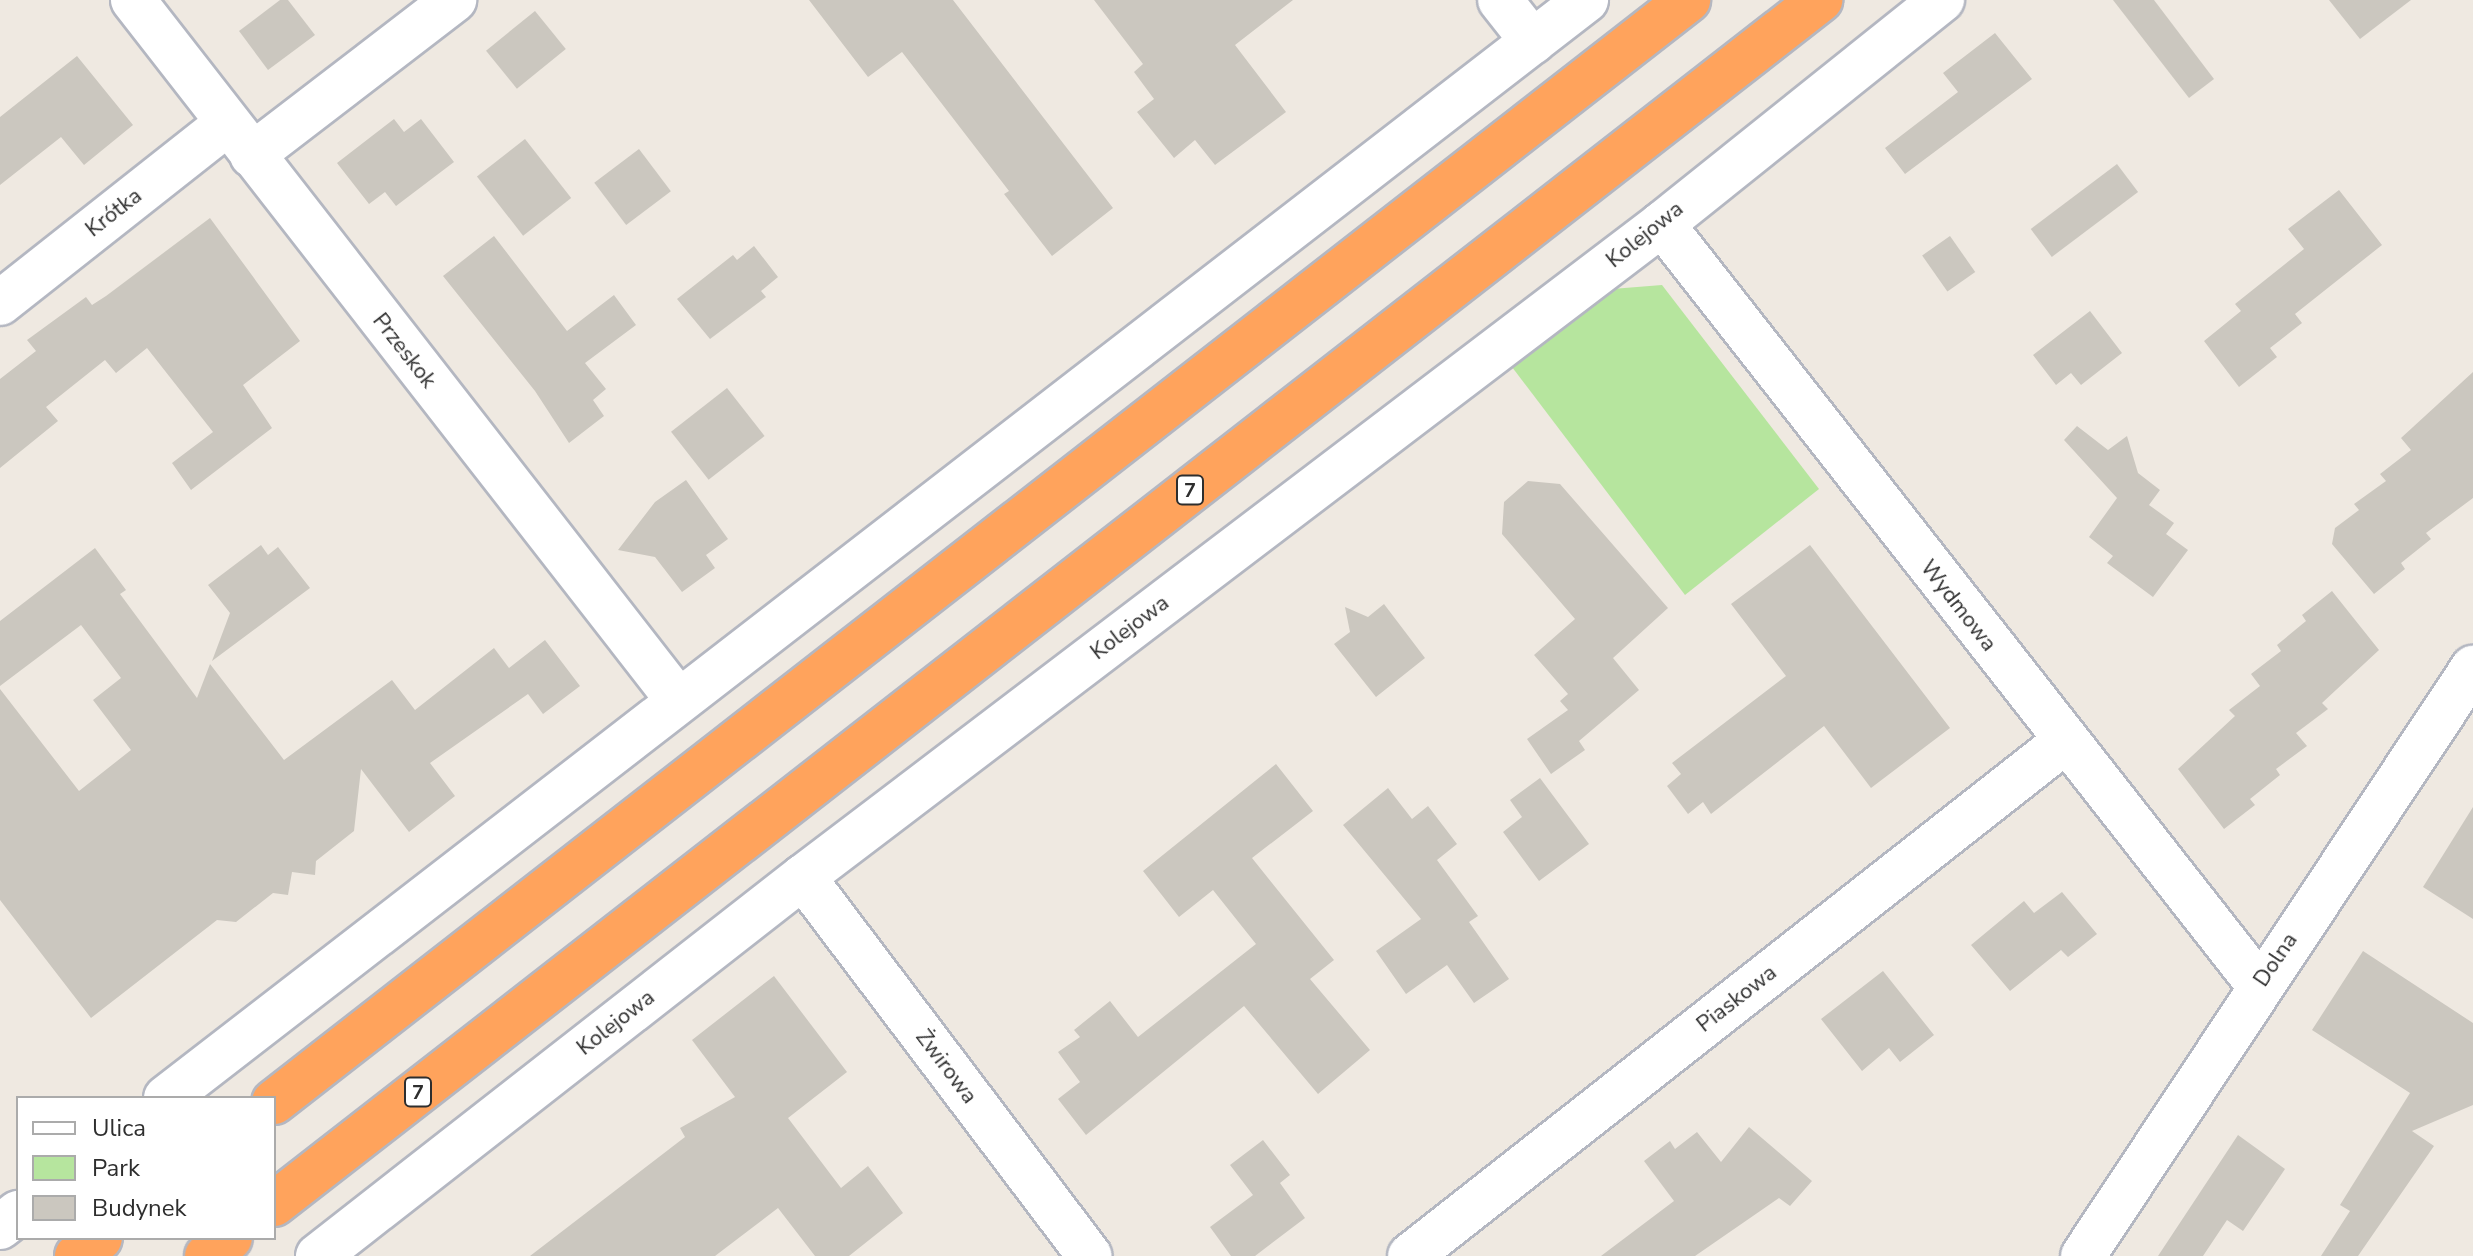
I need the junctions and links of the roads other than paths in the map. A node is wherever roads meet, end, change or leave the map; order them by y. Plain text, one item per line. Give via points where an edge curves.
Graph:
1 (133, 0) edge
2 (454, 0) edge
3 (1500, 0) edge
4 (1586, 0) edge
5 (1688, 0) edge
6 (1820, 0) edge
7 (1942, 0) edge
8 (1533, 42) junction
9 (240, 139) junction
10 (1662, 224) junction
11 (0, 303) edge
12 (2467, 694) edge
13 (678, 700) junction
14 (2063, 743) junction
15 (803, 877) junction
16 (2259, 985) junction
17 (169, 1096) edge
18 (276, 1100) edge
19 (276, 1202) edge
20 (16, 1215) edge
21 (0, 1227) edge
22 (97, 1240) edge
23 (227, 1240) edge
24 (77, 1256) edge
25 (207, 1256) edge
26 (318, 1256) edge
27 (1090, 1256) edge
28 (1410, 1256) edge
29 (2083, 1256) edge

1 - 9 street, Przeskok
2 - 9 street, Krótka
3 - 8 street
4 - 8 street
5 - 18 highway
6 - 19 highway, 7
7 - 10 street, Kolejowa
8 - 13 street
9 - 11 street, Krótka
9 - 13 street, Przeskok
10 - 14 street, Wydmowa
10 - 15 street, Kolejowa
12 - 16 street, Dolna
13 - 17 street
14 - 16 street, Wydmowa
14 - 28 street, Piaskowa
15 - 26 street, Kolejowa
15 - 27 street, Żwirowa
16 - 29 street, Dolna
20 - 21 street
22 - 24 highway
23 - 25 highway

